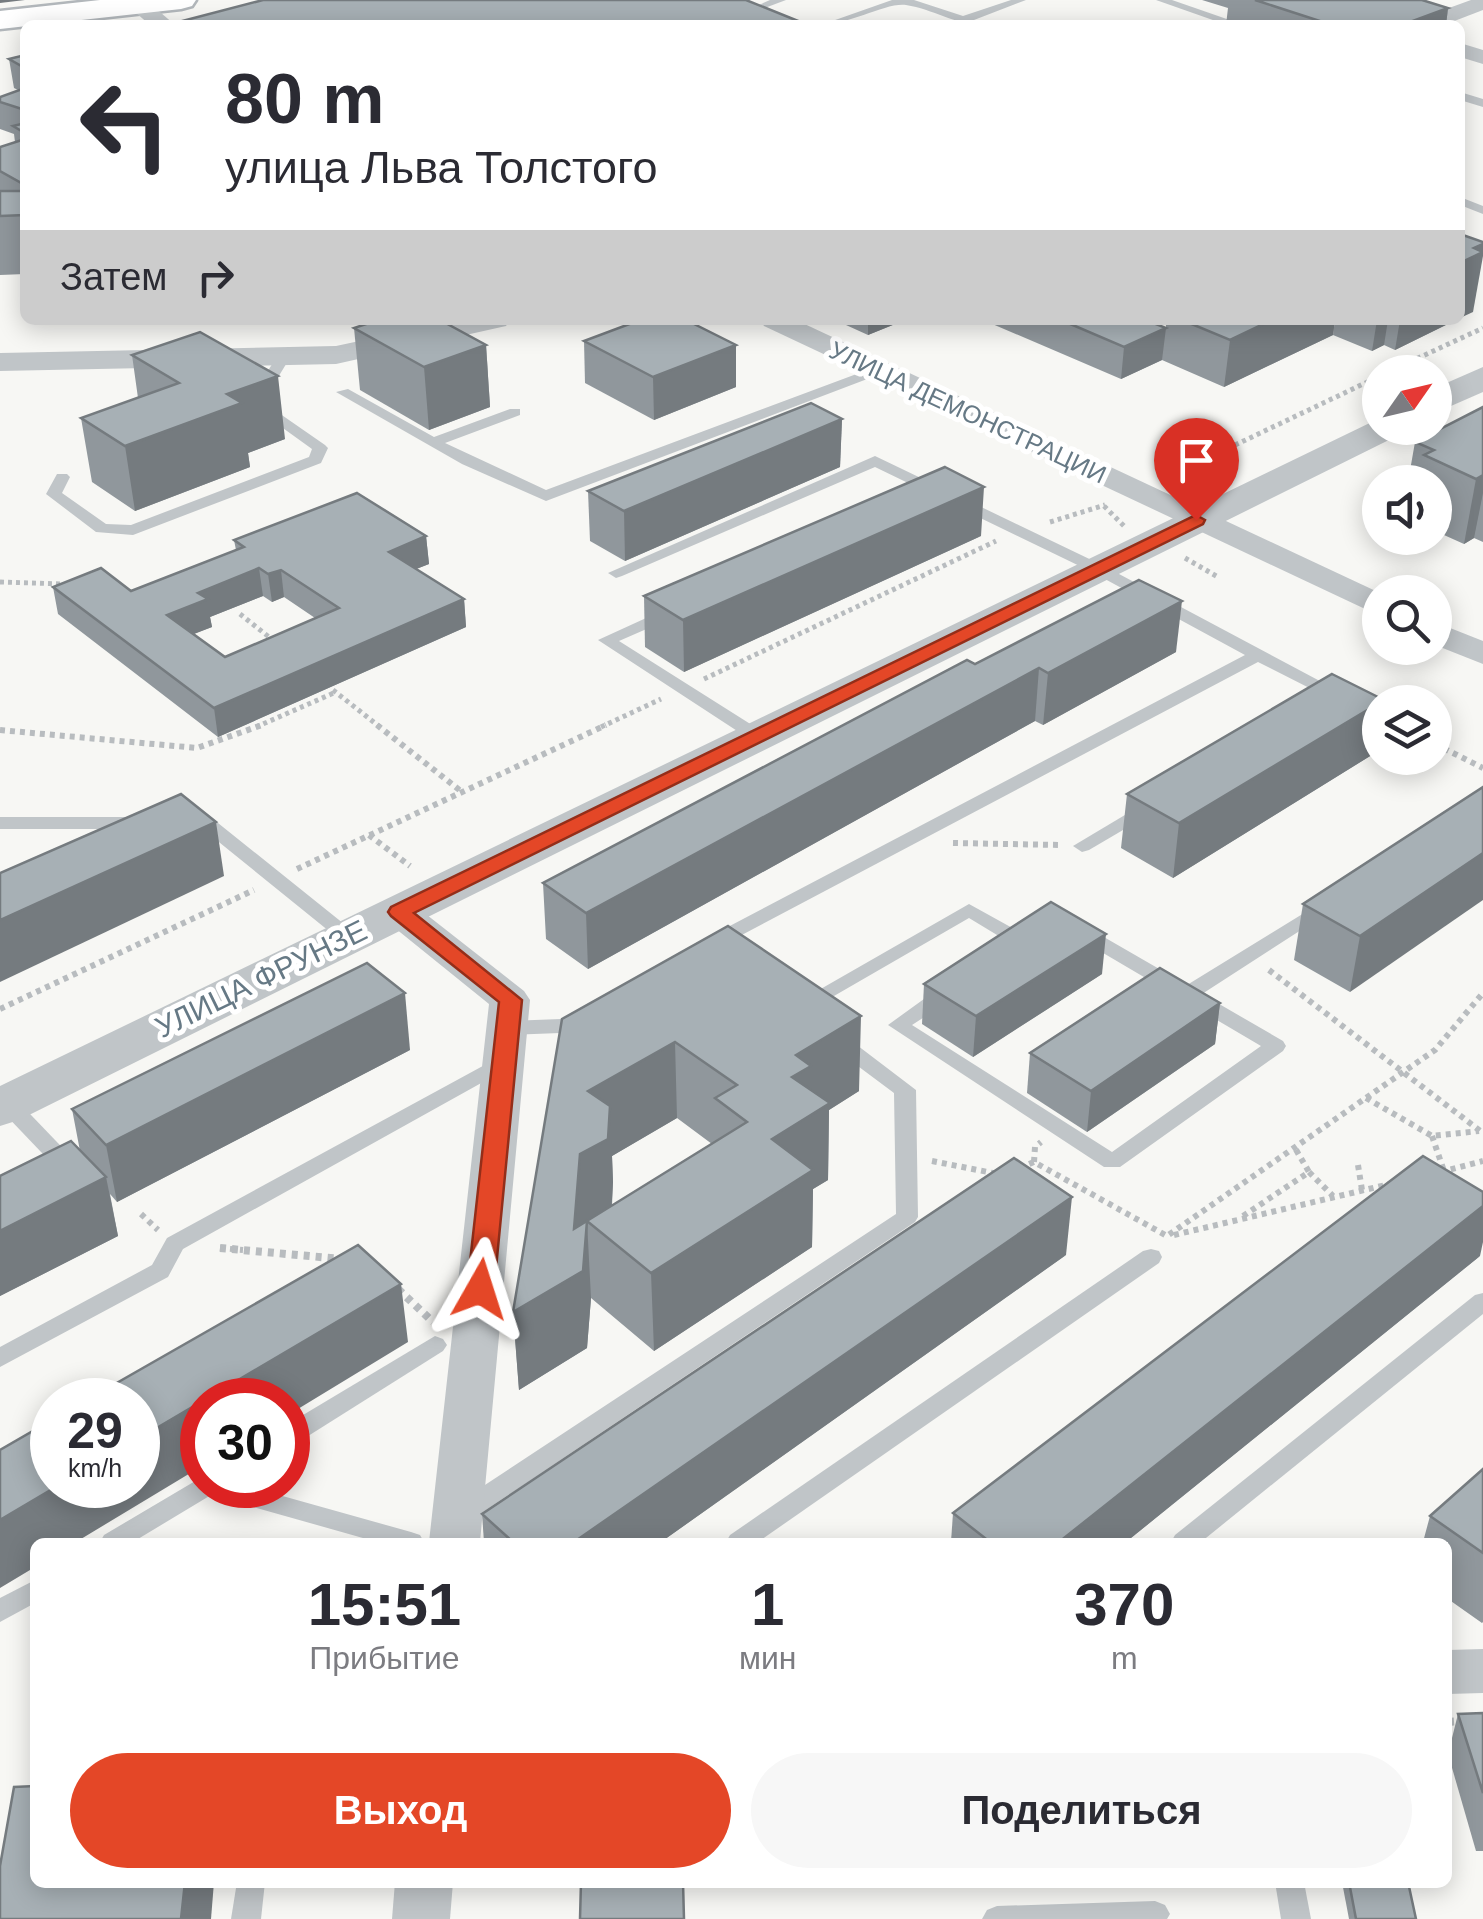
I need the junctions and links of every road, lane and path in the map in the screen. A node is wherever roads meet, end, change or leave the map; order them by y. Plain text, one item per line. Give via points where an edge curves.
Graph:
1 (181, 0) edge
2 (734, 0) edge
3 (1022, 0) edge
4 (1160, 0) edge
5 (135, 3) edge
6 (1483, 3) edge
7 (784, 10) edge
8 (0, 20) edge
9 (157, 20) edge
10 (842, 20) edge
11 (963, 20) joint
12 (1222, 20) edge
13 (1437, 20) edge
14 (473, 325) edge
15 (784, 325) edge
16 (1483, 328) edge
17 (1425, 355) edge
18 (284, 356) junction
19 (0, 362) edge
20 (878, 370) junction
21 (1483, 378) edge
22 (1362, 385) edge
23 (343, 392) dead end
24 (1452, 394) edge
25 (515, 412) dead end
26 (1362, 439) edge
27 (433, 442) junction
28 (1175, 474) junction
29 (62, 477) dead end
30 (1159, 480) dead end
31 (940, 494) junction
32 (923, 501) edge
33 (1194, 521) junction
34 (1015, 532) junction
35 (1130, 532) dead end
36 (1098, 569) junction
37 (616, 573) dead end
38 (1218, 577) dead end
39 (0, 582) edge
40 (69, 584) edge
41 (1362, 598) edge
42 (694, 602) edge
43 (240, 614) dead end
44 (1452, 640) edge
45 (280, 646) edge
46 (1483, 654) edge
47 (1258, 655) junction
48 (684, 688) junction
49 (1324, 707) edge
50 (0, 730) edge
51 (758, 736) junction
52 (1452, 752) edge
53 (1483, 768) edge
54 (462, 792) junction
55 (1168, 796) edge
56 (0, 823) edge
57 (202, 823) junction
58 (369, 836) junction
59 (169, 838) edge
60 (907, 842) junction
61 (1082, 846) joint
62 (276, 879) junction
63 (405, 889) junction
64 (1340, 897) edge
65 (1050, 931) junction
66 (347, 936) junction
67 (1260, 948) junction
68 (696, 952) edge
69 (998, 960) edge
70 (965, 982) edge
71 (1483, 993) edge
72 (1188, 994) junction
73 (0, 1009) edge
74 (608, 1041) edge
75 (506, 1045) junction
76 (1405, 1071) junction
77 (1366, 1098) junction
78 (3, 1103) edge
79 (1482, 1132) edge
80 (1432, 1136) junction
81 (1295, 1148) junction
82 (906, 1156) junction
83 (1483, 1162) edge
84 (1358, 1165) dead end
85 (1018, 1168) edge
86 (1444, 1171) junction
87 (1309, 1172) junction
88 (1001, 1174) edge
89 (1428, 1175) edge
90 (1395, 1182) edge
91 (1362, 1190) junction
92 (70, 1193) edge
93 (1334, 1197) junction
94 (1238, 1219) junction
95 (1168, 1236) junction
96 (174, 1244) junction
97 (1152, 1257) dead end
98 (348, 1259) edge
99 (395, 1286) edge
100 (1483, 1302) edge
101 (436, 1334) joint
102 (0, 1358) edge
103 (310, 1421) edge
104 (180, 1502) edge
105 (290, 1508) edge
106 (456, 1530) edge
107 (119, 1538) edge
108 (397, 1538) edge
109 (745, 1538) edge
110 (1189, 1538) edge
111 (30, 1593) edge
112 (0, 1611) edge
113 (1483, 1671) edge
114 (1452, 1672) edge
115 (1483, 1721) edge
116 (1452, 1722) edge
117 (250, 1888) edge
118 (424, 1888) edge
119 (1289, 1888) edge
120 (1155, 1914) dead end
121 (246, 1919) edge
122 (421, 1919) edge
123 (997, 1919) edge
124 (1296, 1919) edge

1 - 5 main road
2 - 7 street
3 - 11 lane
4 - 12 lane
5 - 8 main road
5 - 9 street
6 - 13 street
10 - 11 lane via 902,0
14 - 18 street via 336,355
15 - 20 street, УЛИЦА ДЕМОНСТРАЦИИ
16 - 17 path
18 - 19 street
18 - 29 lane via 255,403 320,448 316,460 133,530 102,529 54,494
20 - 27 lane via 546,496
20 - 33 street, УЛИЦА ДЕМОНСТРАЦИИ
21 - 24 street
22 - 28 path
23 - 27 lane
25 - 27 lane
26 - 33 street, УЛИЦА ФРУНЗЕ
28 - 30 path
28 - 33 path
31 - 32 lane
31 - 34 lane
31 - 37 lane via 875,461
33 - 36 street, УЛИЦА ФРУНЗЕ
33 - 38 path
33 - 41 street, УЛИЦА ДЕМОНСТРАЦИИ
34 - 35 path via 1107,504
34 - 36 lane
34 - 48 path
36 - 47 lane
36 - 51 street, УЛИЦА ФРУНЗЕ
39 - 40 path
42 - 48 lane via 606,640
43 - 45 path
44 - 46 street
47 - 49 lane via 1341,698
47 - 60 lane
48 - 51 lane
48 - 54 path
50 - 54 path via 197,748 333,690
51 - 63 street, УЛИЦА ФРУНЗЕ
52 - 53 path
54 - 58 path
55 - 61 lane
56 - 57 lane
57 - 59 lane
57 - 62 lane
58 - 62 path
58 - 63 path
60 - 61 path
60 - 68 lane
62 - 66 lane
62 - 73 path
63 - 66 street, УЛИЦА ФРУНЗЕ
63 - 75 street via 510,1000
64 - 67 lane
65 - 69 lane
65 - 72 lane
65 - 82 lane via 1009,934 969,910 788,1005 905,1090
66 - 78 street, УЛИЦА ФРУНЗЕ
67 - 72 lane
67 - 76 path via 1254,958
70 - 72 lane via 898,1024 1112,1162 1276,1046
71 - 76 path via 1435,1050
74 - 75 lane via 570,1021
75 - 96 lane
75 - 106 street
76 - 77 path
76 - 79 path
77 - 80 path
77 - 81 path
78 - 92 lane via 85,1185
79 - 80 path
80 - 86 path
81 - 87 path
81 - 95 path
82 - 88 path
82 - 106 lane via 907,1217
83 - 86 path
84 - 91 path
85 - 95 path via 1034,1162
86 - 89 path
87 - 93 path
87 - 94 path
90 - 91 path
91 - 93 path
93 - 94 path
94 - 95 path
96 - 98 path
96 - 102 lane via 160,1271
97 - 109 lane
99 - 101 path
100 - 110 lane
101 - 103 lane
104 - 107 lane
105 - 108 lane
111 - 112 lane
113 - 114 street
115 - 116 path
117 - 121 lane
118 - 122 street
119 - 124 lane
120 - 123 lane

